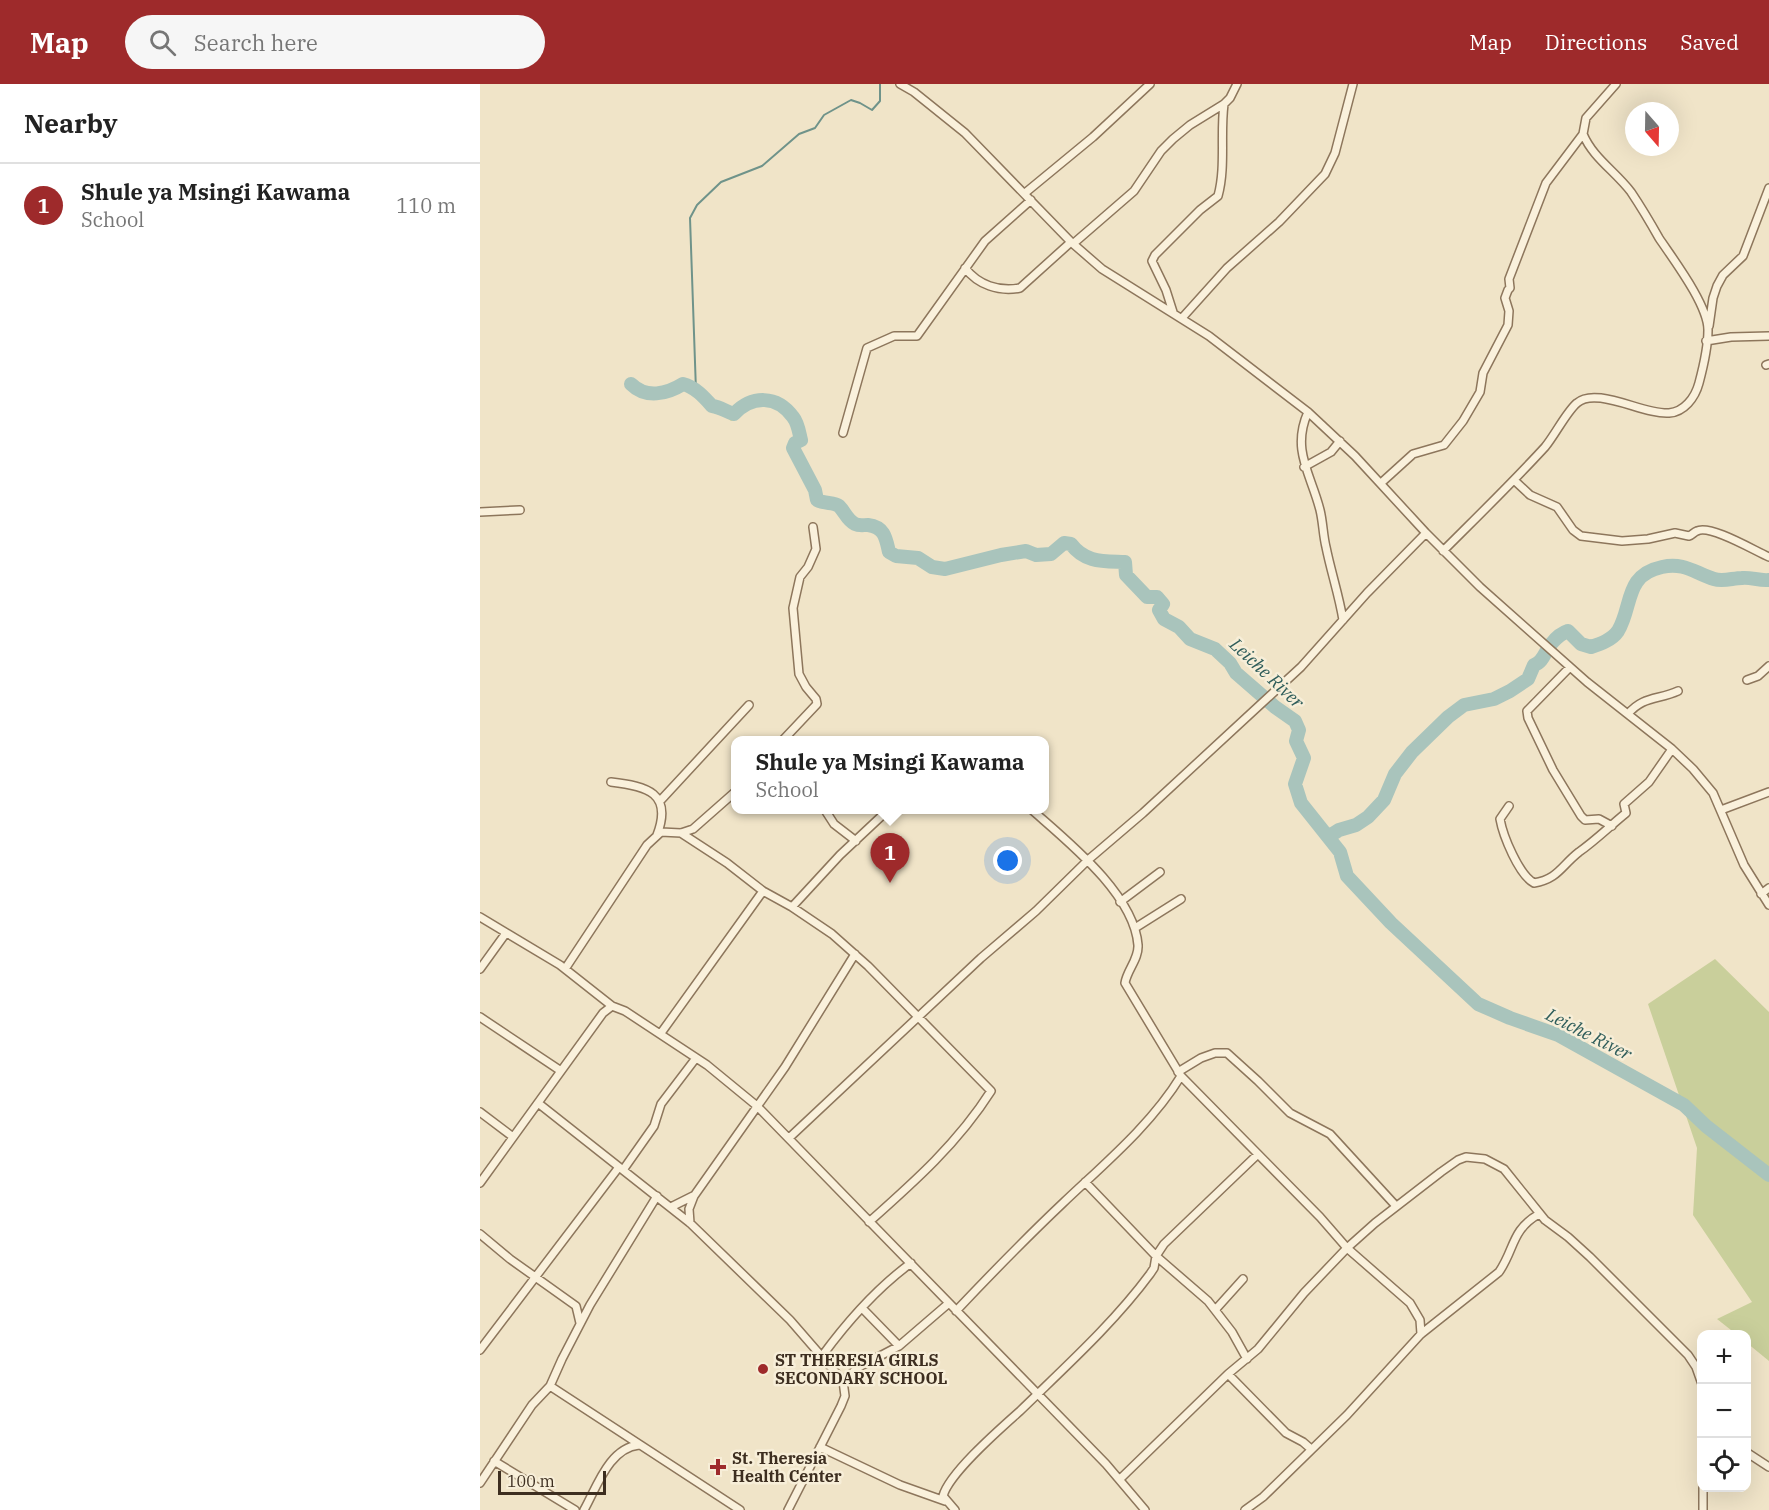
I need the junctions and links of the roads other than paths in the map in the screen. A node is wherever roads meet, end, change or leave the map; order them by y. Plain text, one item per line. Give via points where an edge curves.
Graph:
1 (900, 84) edge
2 (1150, 84) edge
3 (1237, 84) edge
4 (1353, 84) edge
5 (1616, 84) edge
6 (1224, 104) junction
7 (1583, 134) junction
8 (1769, 188) edge
9 (1025, 193) junction
10 (1031, 200) junction
11 (1072, 243) junction
12 (965, 268) junction
13 (1173, 312) junction
14 (1182, 318) junction
15 (1708, 329) junction
16 (1769, 336) edge
17 (1706, 341) junction
18 (1308, 412) junction
19 (843, 433) dead end
20 (1340, 441) junction
21 (1304, 467) junction
22 (1514, 480) junction
23 (1381, 483) junction
24 (520, 510) dead end
25 (480, 512) edge
26 (813, 527) dead end
27 (1426, 533) junction
28 (1443, 550) junction
29 (1769, 557) edge
30 (1343, 620) junction
31 (1769, 666) edge
32 (1570, 667) junction
33 (1747, 680) dead end
34 (1678, 692) dead end
35 (749, 705) dead end
36 (1628, 714) junction
37 (788, 736) edge
38 (1672, 749) junction
39 (611, 782) dead end
40 (1769, 792) edge
41 (731, 796) edge
42 (660, 801) junction
43 (1509, 806) dead end
44 (1721, 810) junction
45 (828, 814) edge
46 (884, 814) edge
47 (1036, 814) edge
48 (1612, 826) junction
49 (681, 833) junction
50 (657, 835) junction
51 (856, 841) junction
52 (1088, 860) junction
53 (1160, 872) dead end
54 (1769, 888) edge
55 (763, 891) junction
56 (1761, 894) junction
57 (1181, 899) dead end
58 (1120, 902) junction
59 (1769, 905) edge
60 (792, 907) junction
61 (480, 917) edge
62 (1135, 928) junction
63 (506, 933) junction
64 (855, 954) junction
65 (480, 969) edge
66 (565, 969) junction
67 (612, 1006) junction
68 (480, 1017) edge
69 (917, 1017) junction
70 (661, 1034) junction
71 (696, 1058) junction
72 (561, 1071) junction
73 (1179, 1074) junction
74 (538, 1103) junction
75 (757, 1107) junction
76 (480, 1112) edge
77 (513, 1137) junction
78 (789, 1138) junction
79 (1257, 1155) junction
80 (621, 1169) junction
81 (1085, 1182) junction
82 (480, 1183) edge
83 (657, 1196) junction
84 (694, 1196) junction
85 (1396, 1206) junction
86 (671, 1207) junction
87 (1539, 1214) junction
88 (869, 1222) junction
89 (690, 1223) junction
90 (480, 1234) edge
91 (1347, 1248) junction
92 (1156, 1256) junction
93 (910, 1263) junction
94 (535, 1276) junction
95 (1243, 1279) dead end
96 (949, 1303) junction
97 (590, 1305) junction
98 (576, 1306) junction
99 (862, 1308) junction
100 (1216, 1310) junction
101 (956, 1311) junction
102 (580, 1323) junction
103 (1421, 1334) junction
104 (899, 1346) junction
105 (480, 1350) edge
106 (822, 1356) junction
107 (1247, 1359) junction
108 (1228, 1374) junction
109 (1697, 1374) edge
110 (843, 1381) junction
111 (550, 1386) junction
112 (1036, 1394) junction
113 (639, 1445) junction
114 (820, 1447) junction
115 (1311, 1449) junction
116 (1751, 1455) edge
117 (494, 1461) junction
118 (1769, 1467) edge
119 (1120, 1479) junction
120 (480, 1483) edge
121 (1703, 1492) edge
122 (945, 1501) junction
123 (575, 1510) edge
124 (584, 1510) edge
125 (740, 1510) edge
126 (788, 1510) edge
127 (955, 1510) edge
128 (1145, 1510) edge
129 (1245, 1510) edge
130 (1703, 1510) edge

1 - 9 street via 965,133
2 - 9 street
3 - 6 street
4 - 14 street via 1335,153 1325,174 1263,238 1227,268
5 - 7 street via 1586,118
6 - 11 street via 1173,139 1134,191
6 - 13 street via 1218,196 1186,223 1152,261
7 - 15 street via 1595,155 1623,180 1643,210 1693,292
7 - 23 street via 1551,174 1540,195 1509,279 1505,298 1508,325 1483,373 1473,405 1449,440 1413,454
8 - 15 street via 1743,255 1717,286
9 - 10 street
10 - 11 street
10 - 12 street via 986,241
11 - 12 street via 1020,288 985,285
11 - 13 street via 1117,279
12 - 19 street via 917,336 894,336 867,348
13 - 14 street
14 - 18 street
15 - 17 street
16 - 17 street
17 - 22 street via 1698,389 1678,411 1660,413 1614,400 1586,398 1576,403 1546,446
18 - 20 street
18 - 21 street via 1300,439
20 - 21 street via 1331,452
20 - 23 street
21 - 30 street via 1321,512
22 - 28 street
22 - 29 street via 1530,495 1557,507 1581,536 1634,540 1674,533 1689,536 1707,530
23 - 27 street
24 - 25 street
26 - 37 street via 816,549 800,577 793,608 799,674 817,704
27 - 28 street
27 - 30 street
28 - 32 street
30 - 52 street via 1273,693
31 - 33 street
32 - 36 street
32 - 48 street via 1527,711 1528,718 1581,816
34 - 36 street via 1642,701
35 - 42 street
36 - 38 street
38 - 44 street via 1703,781
38 - 48 street via 1649,782 1624,804 1626,813
39 - 42 street via 646,789
40 - 44 street
41 - 49 street via 693,829
42 - 50 street via 662,815
43 - 48 street via 1500,819 1502,827 1525,876 1533,883 1556,875
44 - 56 street
45 - 51 street
46 - 51 street
47 - 52 street
49 - 50 street via 667,831
49 - 55 street
50 - 66 street
51 - 60 street
52 - 58 street
52 - 69 street
53 - 58 street
54 - 56 street
55 - 60 street
55 - 70 street
56 - 59 street
57 - 62 street
58 - 62 street
60 - 64 street
61 - 63 street
62 - 73 street via 1138,947 1125,983
63 - 65 street
63 - 66 street
64 - 69 street
64 - 75 street
66 - 67 street
67 - 70 street
67 - 72 street
68 - 72 street
69 - 78 street
69 - 88 street via 991,1091 939,1158
70 - 71 street
71 - 75 street
71 - 80 street via 662,1104 654,1126
72 - 74 street
73 - 79 street
73 - 81 street via 1155,1111
73 - 85 street via 1201,1058 1227,1053 1290,1113 1330,1134
74 - 77 street
74 - 80 street
75 - 78 street
75 - 84 street
76 - 77 street
77 - 82 street
78 - 88 street
79 - 91 street
79 - 92 street via 1177,1229
80 - 83 street
80 - 94 street
81 - 92 street
81 - 101 street
83 - 86 street
83 - 97 street
84 - 86 street
84 - 89 street
85 - 87 street via 1458,1160 1476,1157 1504,1169
85 - 91 street
86 - 89 street
87 - 103 street via 1515,1237 1499,1272
87 - 109 street via 1644,1308 1691,1359
88 - 93 street
89 - 106 street
90 - 94 street
91 - 103 street via 1410,1303 1420,1320
91 - 107 street
92 - 100 street
92 - 112 street via 1154,1268 1126,1303
93 - 96 street
93 - 99 street
94 - 98 street
94 - 105 street
95 - 100 street
96 - 101 street
96 - 104 street
97 - 98 street
97 - 102 street
98 - 102 street
99 - 104 street
99 - 106 street
100 - 107 street
101 - 112 street
102 - 111 street
103 - 115 street
104 - 110 street via 859,1367
106 - 110 street
107 - 108 street
108 - 115 street via 1286,1433
108 - 119 street
110 - 114 street via 845,1396
111 - 113 street
111 - 117 street
112 - 119 street
112 - 122 street via 993,1434 948,1485
113 - 124 street via 619,1452
113 - 125 street
114 - 122 street via 900,1485
114 - 126 street
115 - 129 street
116 - 118 street
117 - 120 street
117 - 123 street
119 - 128 street
121 - 130 street
122 - 127 street

